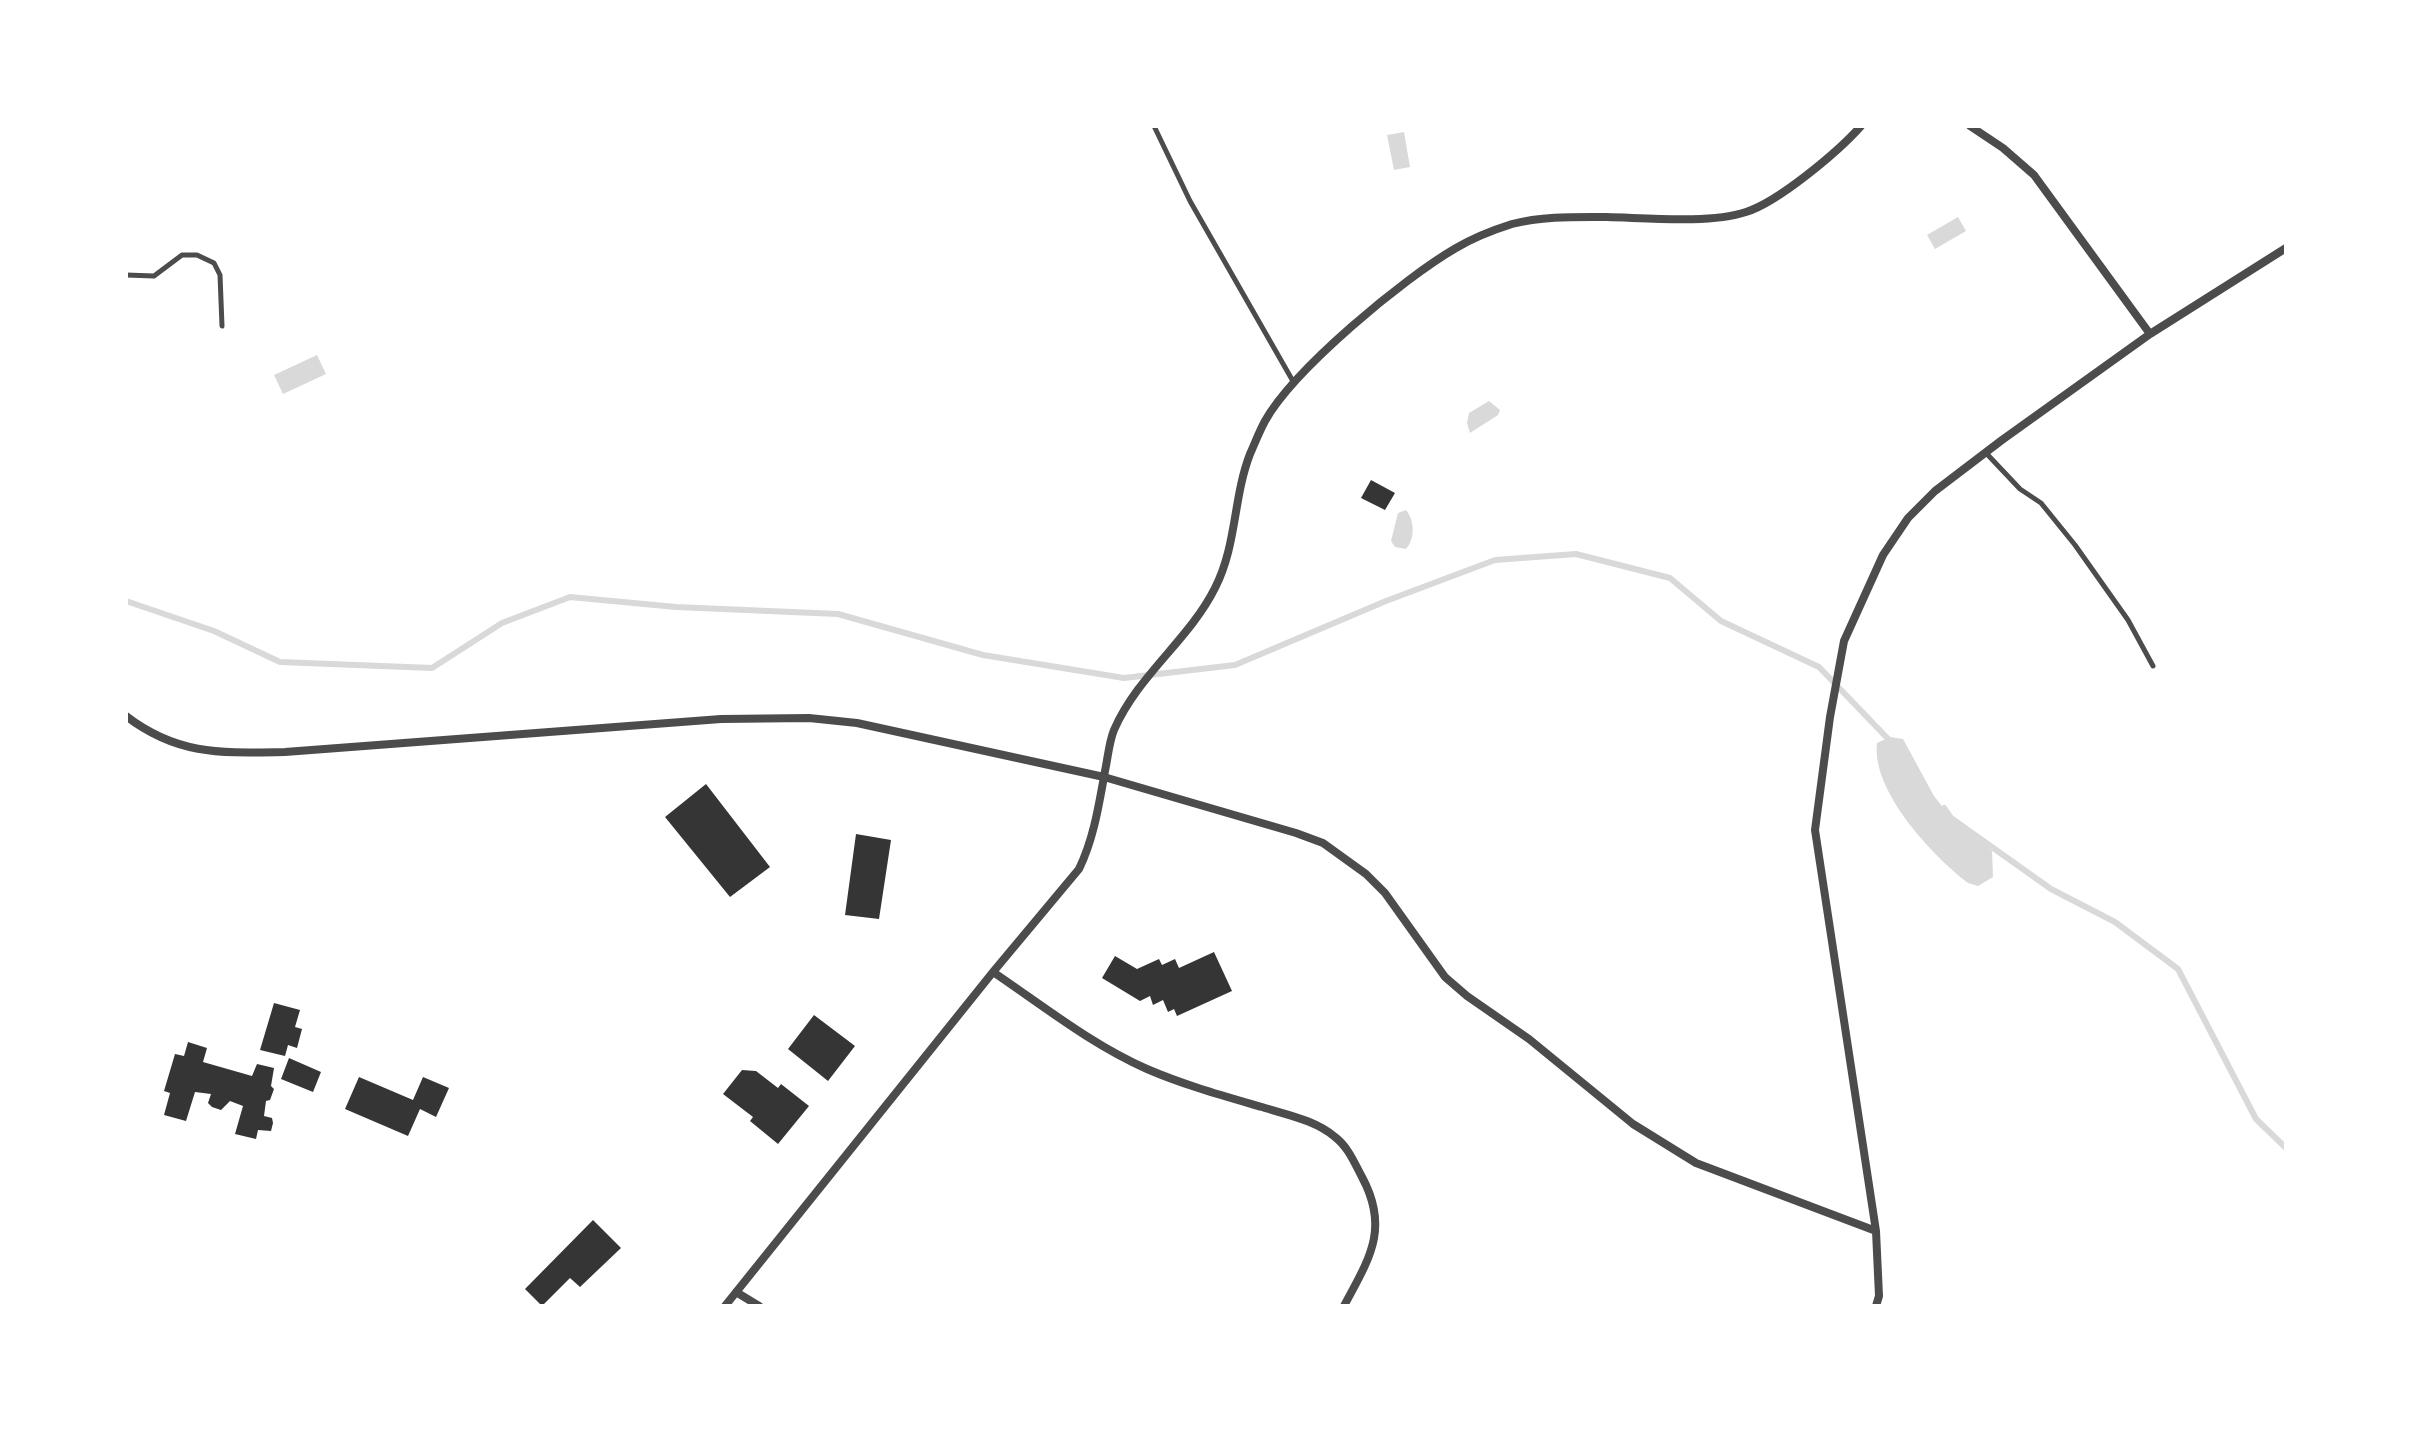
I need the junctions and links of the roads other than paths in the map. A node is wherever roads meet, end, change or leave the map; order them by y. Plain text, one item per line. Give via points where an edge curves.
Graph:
1 (1154, 126) edge
2 (1861, 126) edge
3 (1970, 126) edge
4 (2285, 249) edge
5 (126, 275) edge
6 (222, 326) dead end
7 (2150, 334) junction
8 (1294, 383) junction
9 (1986, 453) junction
10 (2153, 666) dead end
11 (126, 716) edge
12 (1104, 777) junction
13 (993, 972) junction
14 (1876, 1231) junction
15 (736, 1292) junction
16 (725, 1306) edge
17 (759, 1306) edge
18 (1344, 1306) edge
19 (1876, 1306) edge

1 - 8 lane via 1190,201
2 - 8 street via 1813,170 1747,212 1719,217 1554,217 1486,233 1456,248 1391,296
3 - 7 street via 2034,175
4 - 7 street
5 - 6 lane via 154,276 182,255 214,263 220,275
7 - 9 street
8 - 12 street via 1266,420 1248,459 1232,544 1217,586 1113,732
9 - 10 lane via 2041,503 2075,545
9 - 14 street via 1935,491 1883,555 1844,641 1833,697 1815,830
11 - 12 street via 174,744 213,753 721,719 809,718 857,723
12 - 13 street via 1089,850 1079,869
12 - 14 street via 1323,843 1385,893 1445,977 1633,1124 1696,1163
13 - 15 street
13 - 18 street via 1104,1047 1145,1068 1302,1120 1337,1138 1373,1197 1376,1230 1369,1260
14 - 19 street
15 - 16 street
15 - 17 street

